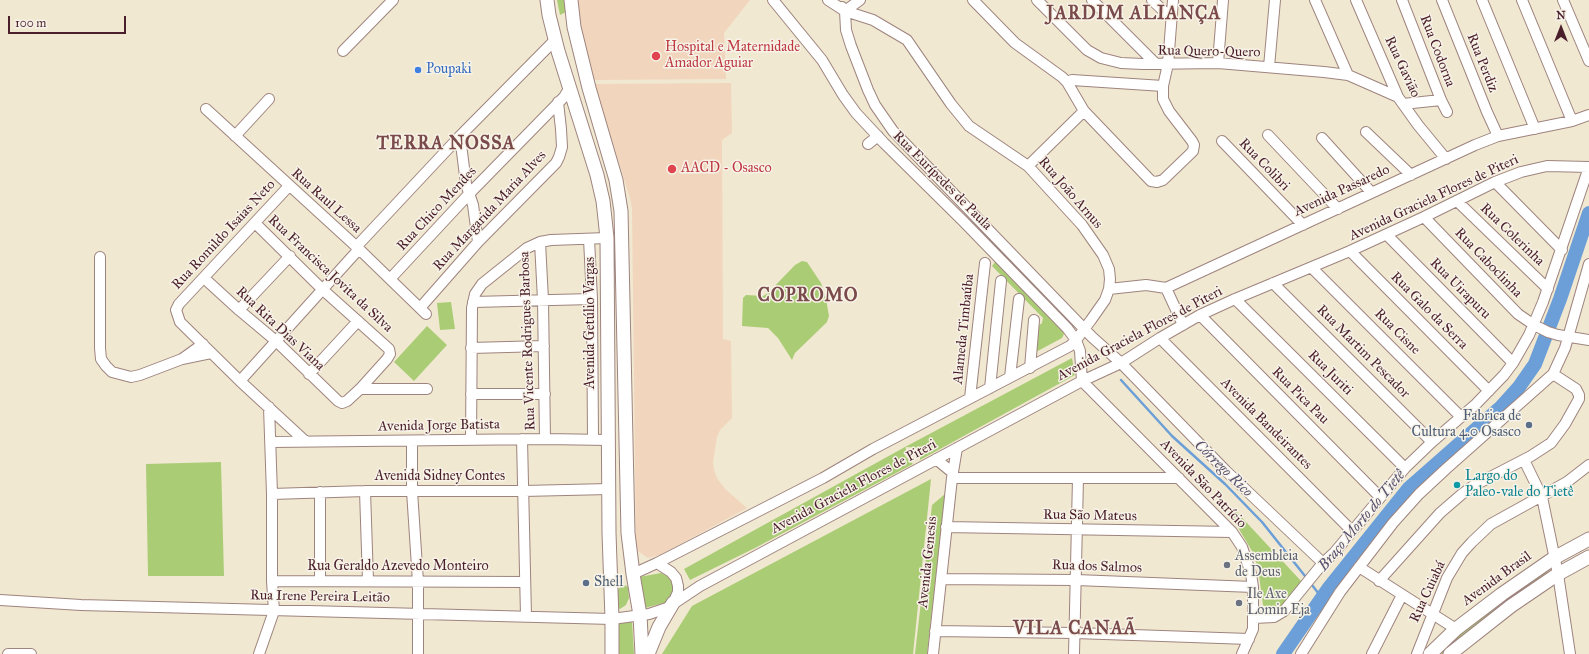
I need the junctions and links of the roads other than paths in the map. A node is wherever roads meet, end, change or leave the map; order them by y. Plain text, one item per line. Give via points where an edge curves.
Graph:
1 (393, 0) edge
2 (547, 0) edge
3 (571, 0) edge
4 (773, 0) edge
5 (828, 0) edge
6 (836, 0) edge
7 (860, 0) edge
8 (973, 0) edge
9 (1037, 0) edge
10 (1092, 0) edge
11 (1152, 0) edge
12 (1173, 0) edge
13 (1223, 0) edge
14 (1274, 0) edge
15 (1315, 0) edge
16 (1356, 0) edge
17 (1402, 0) edge
18 (1442, 0) edge
19 (1482, 0) edge
20 (1522, 0) edge
21 (1563, 0) edge
22 (845, 11) junction
23 (549, 15) junction
24 (572, 17) junction
25 (1171, 18) junction
26 (555, 40) junction
27 (343, 51) dead end
28 (1589, 61) edge
29 (1156, 64) junction
30 (1168, 64) junction
31 (1218, 64) junction
32 (1269, 67) junction
33 (1348, 75) junction
34 (1067, 82) junction
35 (1162, 86) junction
36 (570, 87) junction
37 (269, 99) dead end
38 (1441, 100) junction
39 (1401, 101) junction
40 (558, 102) junction
41 (206, 109) dead end
42 (1084, 111) junction
43 (1447, 112) dead end
44 (1589, 115) edge
45 (1572, 121) junction
46 (1535, 129) junction
47 (1366, 132) dead end
48 (1268, 135) dead end
49 (235, 136) junction
50 (460, 136) junction
51 (878, 136) junction
52 (1498, 136) junction
53 (1322, 138) dead end
54 (1222, 141) dead end
55 (868, 144) dead end
56 (1446, 159) junction
57 (1028, 166) junction
58 (1589, 167) edge
59 (1411, 175) junction
60 (1495, 182) junction
61 (289, 186) junction
62 (1371, 192) junction
63 (469, 194) junction
64 (1457, 201) junction
65 (1338, 209) junction
66 (1424, 218) junction
67 (255, 223) junction
68 (1303, 225) junction
69 (1387, 235) junction
70 (589, 238) junction
71 (607, 238) junction
72 (478, 242) junction
73 (540, 242) junction
74 (357, 248) junction
75 (1562, 250) junction
76 (1350, 251) junction
77 (100, 256) dead end
78 (290, 256) junction
79 (985, 263) dead end
80 (1589, 264) edge
81 (1312, 268) junction
82 (204, 278) junction
83 (390, 279) junction
84 (1001, 281) dead end
85 (1273, 283) junction
86 (1166, 288) junction
87 (1110, 289) junction
88 (1548, 289) junction
89 (322, 290) junction
90 (592, 299) junction
91 (1019, 299) dead end
92 (1235, 299) junction
93 (1584, 299) edge
94 (543, 300) junction
95 (473, 302) junction
96 (239, 310) junction
97 (423, 311) joint
98 (1200, 315) junction
99 (1034, 320) dead end
100 (358, 321) junction
101 (1183, 325) junction
102 (1536, 326) junction
103 (1085, 329) junction
104 (1566, 337) junction
105 (1160, 338) junction
106 (1076, 340) junction
107 (1589, 340) edge
108 (276, 341) junction
109 (203, 344) junction
110 (544, 346) junction
111 (471, 348) junction
112 (212, 353) junction
113 (182, 359) junction
114 (1513, 363) junction
115 (1121, 364) junction
116 (1030, 368) junction
117 (309, 374) junction
118 (1553, 374) junction
119 (1010, 377) junction
120 (240, 381) junction
121 (1082, 381) junction
122 (990, 388) junction
123 (427, 389) dead end
124 (360, 390) junction
125 (1489, 391) junction
126 (471, 394) junction
127 (545, 394) junction
128 (970, 398) junction
129 (269, 407) junction
130 (1461, 417) junction
131 (522, 439) junction
132 (545, 439) junction
133 (593, 439) junction
134 (471, 440) junction
135 (608, 440) junction
136 (305, 441) junction
137 (412, 441) junction
138 (271, 442) junction
139 (1432, 442) junction
140 (958, 448) junction
141 (936, 459) junction
142 (1525, 462) junction
143 (1589, 465) edge
144 (1405, 468) junction
145 (952, 476) junction
146 (1078, 478) junction
147 (1179, 478) junction
148 (608, 488) junction
149 (365, 491) junction
150 (412, 491) junction
151 (523, 491) junction
152 (320, 492) junction
153 (272, 494) junction
154 (1380, 496) junction
155 (1542, 497) junction
156 (946, 527) junction
157 (1077, 530) junction
158 (1352, 531) junction
159 (1232, 532) junction
160 (1589, 539) edge
161 (1589, 557) edge
162 (1554, 558) junction
163 (657, 563) junction
164 (1323, 563) junction
165 (1359, 567) junction
166 (633, 574) junction
167 (1558, 574) junction
168 (941, 579) junction
169 (1076, 580) junction
170 (272, 581) junction
171 (320, 581) junction
172 (368, 581) junction
173 (1379, 581) junction
174 (418, 582) junction
175 (525, 582) junction
176 (678, 586) junction
177 (700, 586) junction
178 (1253, 588) junction
179 (611, 589) junction
180 (1402, 595) junction
181 (0, 600) edge
182 (674, 603) junction
183 (274, 611) junction
184 (418, 613) junction
185 (1432, 613) junction
186 (640, 615) junction
187 (526, 616) junction
188 (1254, 618) junction
189 (612, 619) junction
190 (1456, 629) junction
191 (935, 631) junction
192 (1074, 633) junction
193 (1249, 639) junction
194 (8, 654) edge
195 (31, 654) edge
196 (259, 654) edge
197 (418, 654) edge
198 (612, 654) edge
199 (642, 654) edge
200 (648, 654) edge
201 (933, 654) edge
202 (1074, 654) edge
203 (1242, 654) edge
204 (1301, 654) edge
205 (1372, 654) edge
206 (1417, 654) edge
207 (1430, 654) edge
208 (1450, 654) edge
209 (1570, 654) edge

1 - 27 street
2 - 23 main road, Avenida Getúlio Vargas
3 - 24 main road
4 - 51 street, Rua Eurípedes de Paula via 822,60 853,110
5 - 22 street, Rua João Arnus
6 - 22 street
7 - 22 street
8 - 34 street via 1015,43
9 - 29 street, Rua Quero-Quero via 1087,50 1101,58 1121,63
10 - 29 street
11 - 25 street
12 - 25 street
13 - 31 street
14 - 32 street
15 - 33 street
16 - 39 street, Rua Gavião
17 - 38 street, Rua Codorna
18 - 52 street, Rua Perdiz
19 - 46 street
20 - 45 street
21 - 28 street
22 - 57 street, Rua João Arnus via 873,20 907,40 969,126
22 - 103 street via 846,30 857,61 875,104 893,131
23 - 24 main road via 557,21
23 - 26 main road, Avenida Getúlio Vargas
24 - 166 main road via 589,88 616,180 621,211 628,533
25 - 30 street
26 - 36 main road, Avenida Getúlio Vargas
26 - 50 street
29 - 30 street, Rua Quero-Quero
30 - 31 street, Rua Quero-Quero
30 - 35 street
31 - 32 street, Rua Quero-Quero
32 - 33 street, Rua Quero-Quero
33 - 39 street, Rua Quero-Quero
34 - 35 street via 1072,80
34 - 42 street
35 - 42 street via 1163,99 1169,111 1194,145 1193,151 1163,180 1157,182 1151,181
36 - 40 street, Rua Chico Mendes
36 - 71 main road, Avenida Getúlio Vargas via 597,175
37 - 49 street
38 - 39 street, Rua Quero-Quero
38 - 43 street, Rua Codorna
39 - 56 street, Rua Gavião
40 - 63 street, Rua Chico Mendes
40 - 72 street, Rua Margarida Maria Alves via 562,147 556,163
41 - 49 street, Rua Raul Lessa
42 - 57 street
44 - 45 street, Avenida Passaredo
45 - 46 street, Avenida Passaredo
46 - 52 street, Avenida Passaredo
47 - 59 street
48 - 65 street
49 - 61 street, Rua Raul Lessa
50 - 63 street
50 - 74 street
51 - 55 street
51 - 106 street, Rua Eurípedes de Paula via 1051,310
52 - 56 street, Avenida Passaredo
53 - 62 street
54 - 68 street, Rua Colibri
56 - 59 street, Avenida Passaredo
57 - 87 street, Rua João Arnus via 1082,225 1103,255 1109,269
58 - 60 street, Avenida Graciela Flores de Piteri via 1547,166
58 - 75 street
59 - 62 street, Avenida Passaredo
60 - 64 street, Avenida Graciela Flores de Piteri
60 - 75 street
61 - 67 street, Rua Romildo Isaias Neto
61 - 74 street, Rua Raul Lessa
62 - 65 street, Avenida Passaredo
63 - 72 street
63 - 83 street, Rua Chico Mendes
64 - 66 street, Avenida Graciela Flores de Piteri
64 - 88 street, Rua Colerinha
65 - 68 street, Avenida Passaredo
66 - 69 street, Avenida Graciela Flores de Piteri
66 - 102 street, Rua Caboclinha via 1511,308
67 - 78 street, Rua Francisca Jovita da Silva
67 - 82 street, Rua Romildo Isaias Neto
68 - 86 street, Avenida Passaredo
69 - 76 street, Avenida Graciela Flores de Piteri
69 - 114 street, Rua Uirapuru
70 - 71 street
70 - 73 street
70 - 90 street, Avenida Getúlio Vargas
71 - 135 main road, Avenida Getúlio Vargas
72 - 97 street, Rua Margarida Maria Alves
73 - 94 street, Rua Vicente Rodrigues Barbosa
73 - 95 street via 527,248 482,284
74 - 83 street, Rua Raul Lessa
74 - 89 street
75 - 88 street
76 - 81 street, Avenida Graciela Flores de Piteri
76 - 125 street, Rua Galo da Serra
77 - 113 street via 100,348 101,359 106,366 112,372 131,377
78 - 89 street, Rua Francisca Jovita da Silva
78 - 96 street
79 - 128 street, Alameda Timbaúba
80 - 93 street
81 - 85 street, Avenida Graciela Flores de Piteri
81 - 130 street, Rua Cisne
82 - 96 street, Rua Rita Dias Viana
82 - 109 street, Rua Romildo Isaias Neto via 176,310 180,322
83 - 97 street, Rua Raul Lessa
84 - 122 street
85 - 92 street, Avenida Graciela Flores de Piteri
85 - 139 street, Rua Martim Pescador
86 - 87 street via 1146,285
86 - 101 street
87 - 103 street
88 - 102 street
89 - 100 street, Rua Francisca Jovita da Silva
89 - 108 street
90 - 94 street
90 - 133 street, Avenida Getúlio Vargas
91 - 119 street
92 - 98 street, Avenida Graciela Flores de Piteri
92 - 144 street, Rua Juriti
93 - 104 street
94 - 95 street
94 - 110 street, Rua Vicente Rodrigues Barbosa
95 - 111 street
96 - 108 street, Rua Rita Dias Viana
98 - 101 street, Avenida Graciela Flores de Piteri
98 - 154 street, Rua Pica Pau
99 - 116 street
100 - 117 street
100 - 124 street, Rua Francisca Jovita da Silva via 389,349 390,354
101 - 105 street, Avenida Graciela Flores de Piteri
102 - 104 street, Rua Caboclinha
102 - 114 street
103 - 106 street, Avenida Graciela Flores de Piteri
103 - 115 street
104 - 107 street, Rua Caboclinha
104 - 118 street via 1565,348
105 - 115 street, Avenida Graciela Flores de Piteri
105 - 158 street, Avenida Bandeirantes
106 - 116 street, Avenida Graciela Flores de Piteri via 1070,346
106 - 121 street, Rua Eurípedes de Paula via 1081,359
108 - 117 street, Rua Rita Dias Viana
108 - 120 street
109 - 112 street, Rua Romildo Isaias Neto
109 - 113 street
110 - 111 street
110 - 127 street, Rua Vicente Rodrigues Barbosa
111 - 126 street
112 - 113 street
112 - 120 street, Rua Romildo Isaias Neto
114 - 125 street
115 - 121 street, Avenida Graciela Flores de Piteri
115 - 164 street via 1226,471
116 - 119 street, Avenida Graciela Flores de Piteri
117 - 124 street, Rua Rita Dias Viana via 338,402 347,402
118 - 142 street via 1576,390 1579,399 1551,443
118 - 165 street via 1419,494 1393,522
119 - 122 street, Avenida Graciela Flores de Piteri
120 - 129 street, Rua Romildo Isaias Neto
121 - 140 street, Avenida Graciela Flores de Piteri
121 - 147 street, Avenida São Patrício
122 - 128 street, Avenida Graciela Flores de Piteri
123 - 124 street
125 - 130 street
126 - 127 street
126 - 134 street
127 - 132 street, Rua Vicente Rodrigues Barbosa
128 - 163 street, Avenida Graciela Flores de Piteri via 823,478
129 - 136 street, Rua Romildo Isaias Neto
129 - 138 street
130 - 139 street
131 - 132 street, Avenida Jorge Batista
131 - 134 street, Avenida Jorge Batista
131 - 151 street
132 - 133 street, Avenida Jorge Batista
133 - 135 street, Avenida Jorge Batista
134 - 137 street, Avenida Jorge Batista
135 - 148 main road, Avenida Getúlio Vargas
136 - 137 street, Avenida Jorge Batista
136 - 138 street, Avenida Jorge Batista
137 - 150 street
138 - 153 street
139 - 144 street
140 - 141 street, Avenida Graciela Flores de Piteri
140 - 145 street, Avenida Genesis
141 - 145 street
141 - 177 street, Avenida Graciela Flores de Piteri
142 - 155 street
142 - 173 street via 1473,486 1450,504
143 - 155 street, Rua Cuiabá
144 - 154 street
145 - 146 street
145 - 156 street, Avenida Genesis
146 - 147 street
146 - 157 street
147 - 159 street, Avenida São Patrício
148 - 151 street, Avenida Sidney Contes
148 - 179 main road, Avenida Getúlio Vargas
149 - 150 street, Avenida Sidney Contes
149 - 152 street, Avenida Sidney Contes
149 - 172 street
150 - 151 street, Avenida Sidney Contes
150 - 174 street
151 - 175 street
152 - 153 street, Avenida Sidney Contes
152 - 171 street
153 - 170 street
154 - 158 street
155 - 162 street
155 - 185 street, Rua Cuiabá via 1491,524 1472,542 1447,578
156 - 157 street, Rua São Mateus
156 - 168 street, Avenida Genesis
157 - 159 street, Rua São Mateus
157 - 169 street
158 - 164 street
159 - 178 street, Avenida São Patrício via 1242,547
160 - 162 main road, Avenida Brasil
161 - 167 main road
162 - 167 street
162 - 190 main road, Avenida Brasil
163 - 166 street, Avenida Graciela Flores de Piteri
163 - 176 street via 671,572
164 - 188 street via 1284,611 1274,617
165 - 173 street
165 - 204 street
166 - 179 main road
166 - 186 main road
167 - 208 main road via 1511,606
167 - 209 street
168 - 169 street, Rua dos Salmos
168 - 191 street, Avenida Genesis
169 - 178 street, Rua dos Salmos
169 - 192 street
170 - 171 street, Rua Geraldo Azevedo Monteiro
170 - 183 street
171 - 172 street, Rua Geraldo Azevedo Monteiro
172 - 174 street, Rua Geraldo Azevedo Monteiro
173 - 180 street
174 - 175 street, Rua Geraldo Azevedo Monteiro
174 - 184 street
175 - 187 street
176 - 177 street, Avenida Graciela Flores de Piteri
176 - 182 street
177 - 182 street, Avenida Graciela Flores de Piteri
178 - 188 street, Avenida São Patrício
179 - 189 main road, Avenida Getúlio Vargas
180 - 185 street
180 - 205 street
181 - 183 street, Rua Irene Pereira Leitão
182 - 186 street, Avenida Graciela Flores de Piteri via 661,610
182 - 200 main road via 659,628
183 - 184 street, Rua Irene Pereira Leitão
183 - 196 street
184 - 187 street, Rua Irene Pereira Leitão
184 - 197 street
185 - 190 street
185 - 206 street, Rua Cuiabá
186 - 189 street, Rua Irene Pereira Leitão
186 - 199 main road
187 - 189 street, Rua Irene Pereira Leitão
188 - 193 street, Avenida São Patrício
189 - 198 main road, Avenida Getúlio Vargas
190 - 207 main road, Avenida Brasil
191 - 192 street
191 - 201 street, Avenida Genesis
192 - 193 street
192 - 202 street
193 - 203 street, Avenida São Patrício
194 - 195 street

